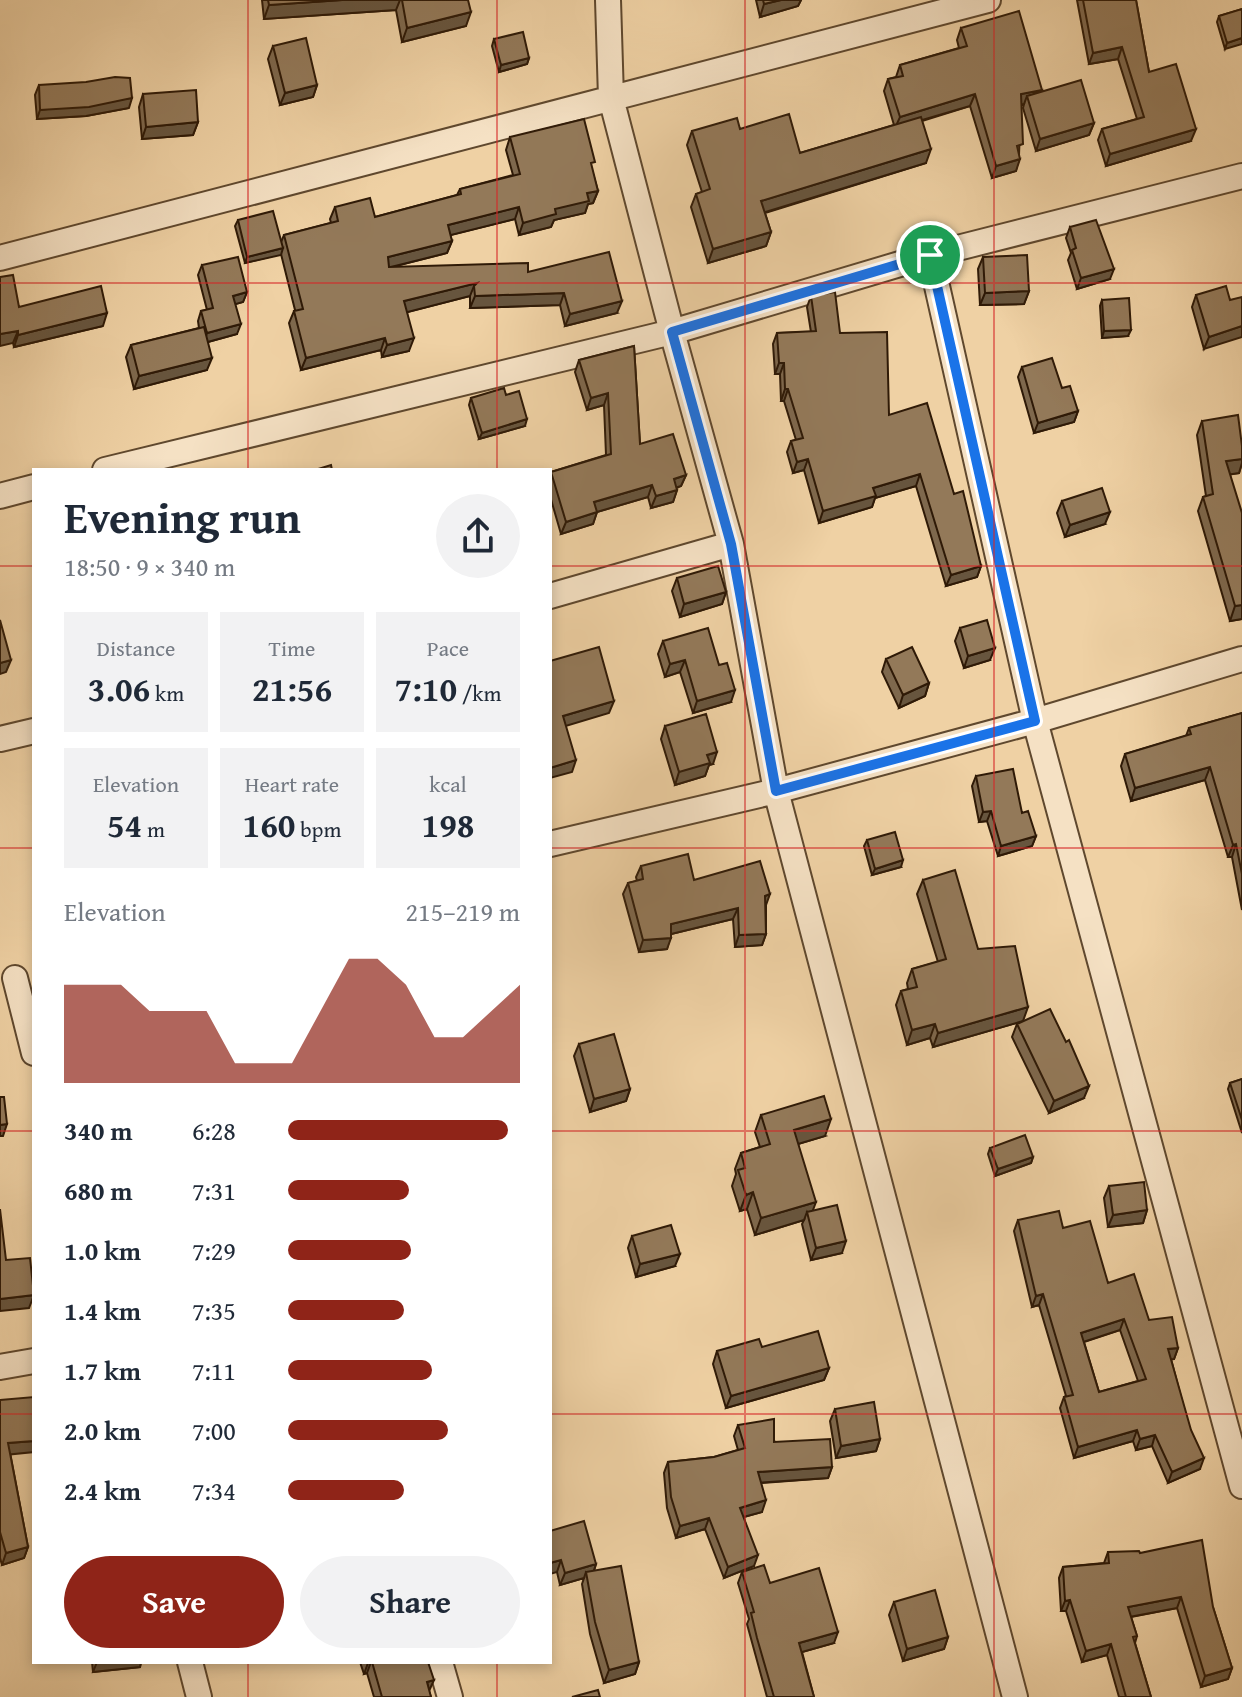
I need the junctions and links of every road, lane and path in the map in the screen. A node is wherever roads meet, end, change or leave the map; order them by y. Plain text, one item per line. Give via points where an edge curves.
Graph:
1 (608, 0) edge
2 (988, 0) edge
3 (611, 98) junction
4 (1242, 176) edge
5 (930, 255) junction
6 (0, 258) edge
7 (672, 332) junction
8 (113, 468) edge
9 (32, 488) edge
10 (0, 496) edge
11 (731, 544) junction
12 (552, 595) edge
13 (1242, 659) edge
14 (1035, 721) junction
15 (32, 731) edge
16 (0, 739) edge
17 (776, 791) junction
18 (552, 844) edge
19 (16, 978) edge
20 (32, 1045) edge
21 (32, 1361) edge
22 (0, 1367) edge
23 (1242, 1486) edge
24 (191, 1664) edge
25 (441, 1664) edge
26 (199, 1697) edge
27 (450, 1697) edge
28 (1015, 1697) edge

1 - 3 street
2 - 3 street
3 - 6 street
3 - 7 street
4 - 5 street
5 - 7 street
5 - 14 street
7 - 8 street
7 - 11 street
9 - 10 street
11 - 12 street
11 - 17 street
13 - 14 street
14 - 17 street
14 - 23 street
15 - 16 street
17 - 18 street
17 - 28 street
19 - 20 street
21 - 22 street
24 - 26 street
25 - 27 street

